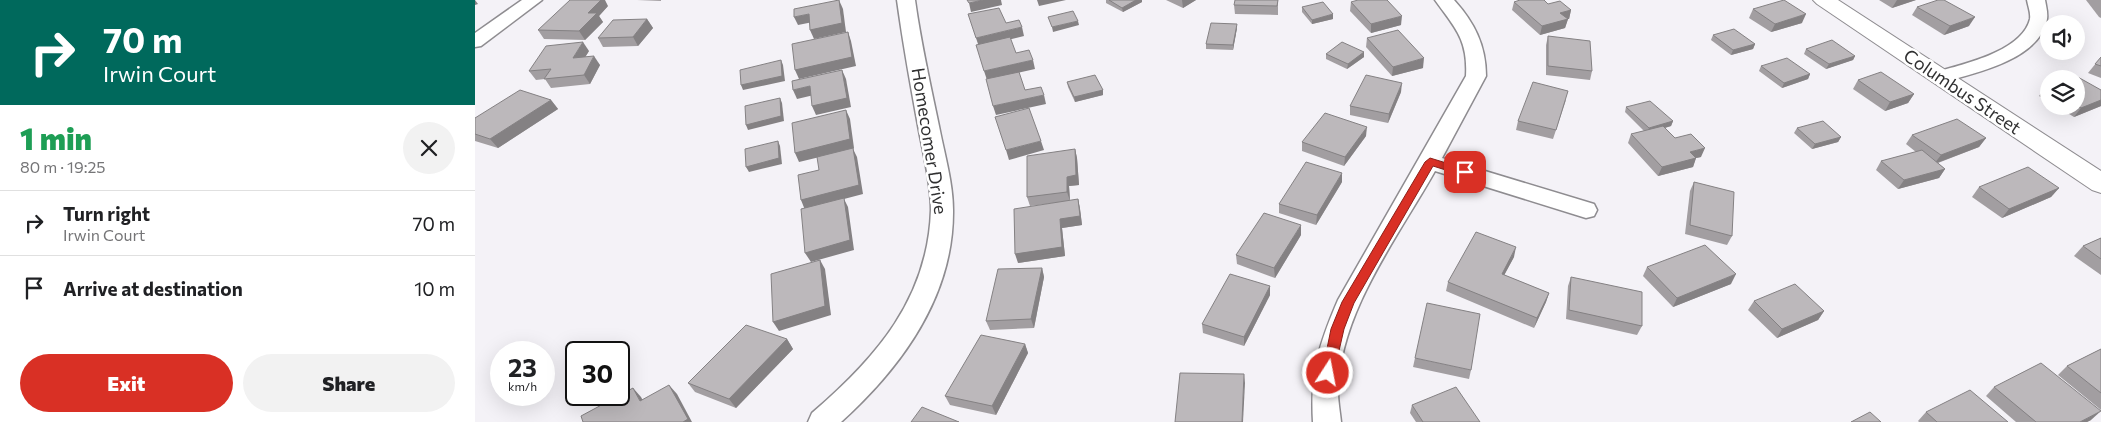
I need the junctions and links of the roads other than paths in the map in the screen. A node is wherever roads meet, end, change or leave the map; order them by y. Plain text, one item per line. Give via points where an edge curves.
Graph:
1 (533, 0) edge
2 (906, 0) edge
3 (1444, 0) edge
4 (1824, 0) edge
5 (2036, 0) edge
6 (475, 42) edge
7 (1939, 77) junction
8 (1430, 162) junction
9 (2101, 184) edge
10 (1586, 210) dead end
11 (822, 422) edge
12 (1327, 422) edge

1 - 6 street
2 - 11 street, Homecomer Drive via 939,182 941,235 937,259 911,324 862,385
3 - 8 street via 1458,14 1471,35 1477,60 1476,76
4 - 7 main road, Columbus Street
5 - 7 street via 2038,23 2026,42 2008,56
7 - 9 main road, Columbus Street
8 - 10 street
8 - 12 street via 1349,302 1338,329 1326,387

